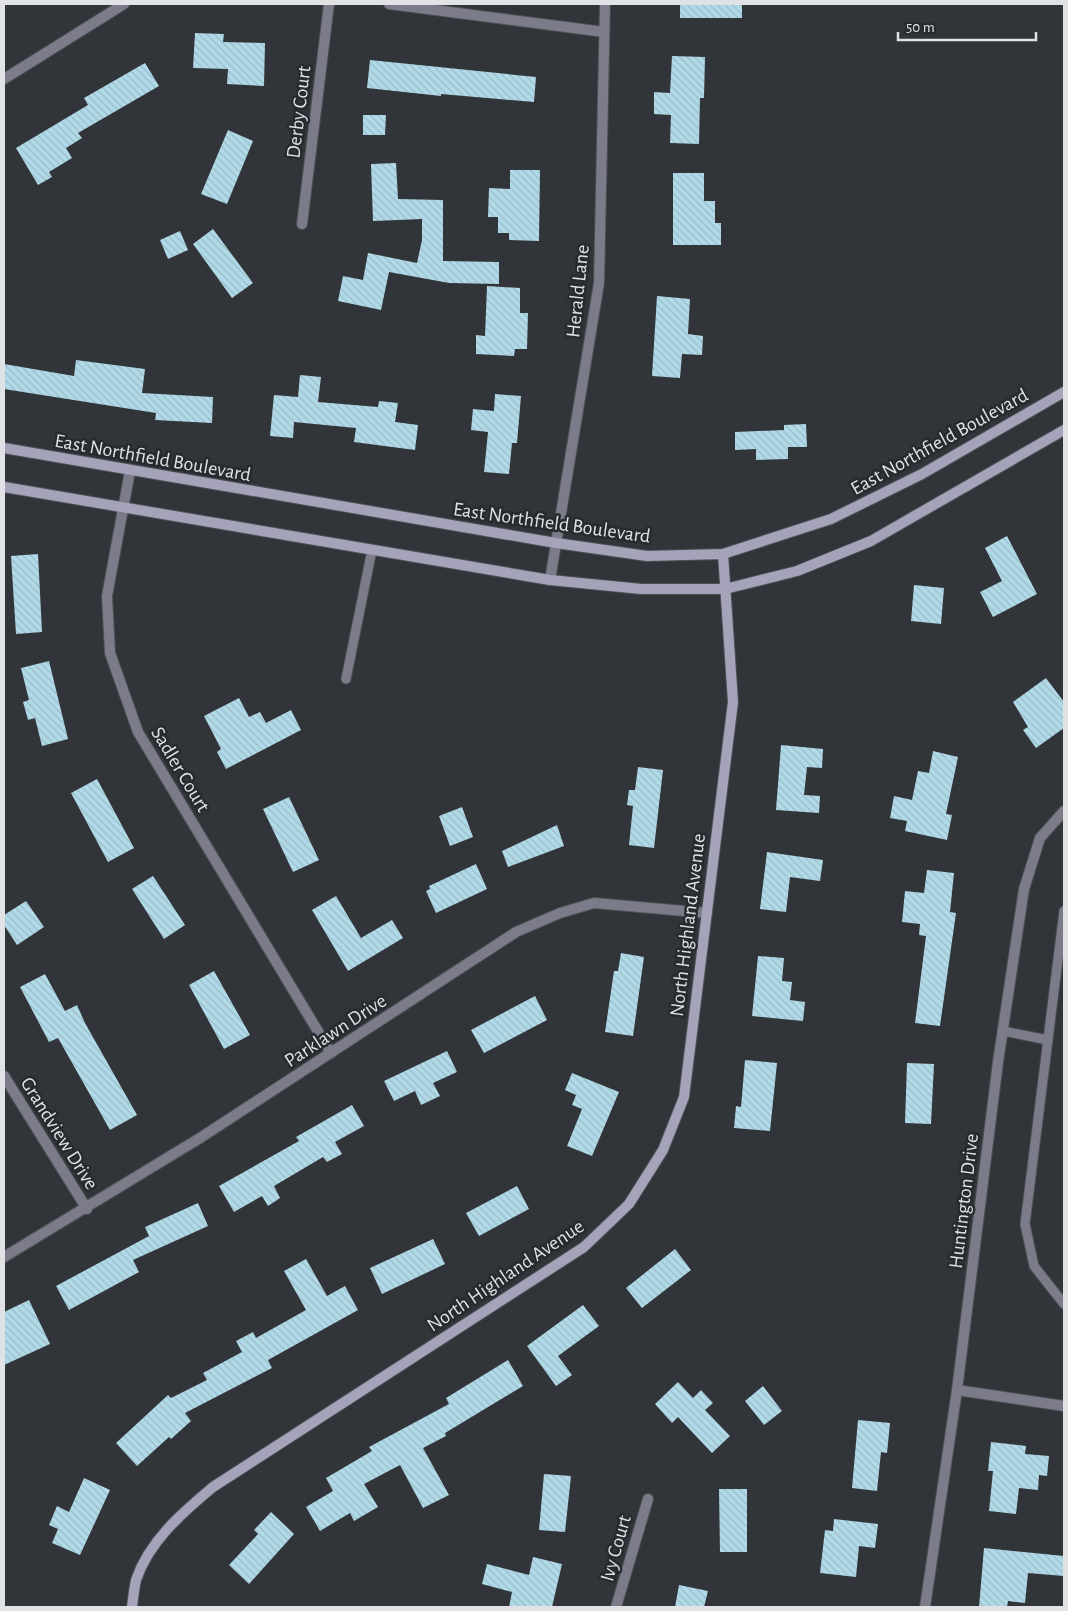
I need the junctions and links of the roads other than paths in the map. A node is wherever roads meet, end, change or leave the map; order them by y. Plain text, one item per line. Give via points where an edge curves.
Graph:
1 (124, 4) edge
2 (329, 4) edge
3 (389, 4) edge
4 (605, 4) edge
5 (604, 32) junction
6 (4, 79) edge
7 (302, 224) dead end
8 (1064, 392) edge
9 (1064, 430) edge
10 (4, 448) edge
11 (130, 471) junction
12 (4, 487) edge
13 (124, 507) junction
14 (556, 543) junction
15 (372, 550) junction
16 (723, 554) junction
17 (550, 580) junction
18 (725, 589) junction
19 (346, 679) dead end
20 (1064, 811) edge
21 (1064, 911) edge
22 (707, 912) junction
23 (1003, 1032) junction
24 (1048, 1040) junction
25 (331, 1054) junction
26 (4, 1076) edge
27 (87, 1209) junction
28 (4, 1257) edge
29 (1064, 1304) edge
30 (957, 1390) junction
31 (1064, 1406) edge
32 (648, 1499) dead end
33 (132, 1607) edge
34 (616, 1607) edge
35 (925, 1607) edge

1 - 6 street
2 - 7 street, Derby Court
3 - 5 street
4 - 5 street, Herald Lane
5 - 14 street, Herald Lane via 599,283
8 - 16 main road, East Northfield Boulevard via 922,474 831,519
9 - 18 main road via 871,541 797,571
10 - 11 main road, East Northfield Boulevard
11 - 13 street, Sadler Court
11 - 14 main road, East Northfield Boulevard
12 - 13 main road
13 - 15 main road
13 - 25 street, Sadler Court via 107,596 110,653 138,732
14 - 16 main road, East Northfield Boulevard via 647,556
14 - 17 street, Herald Lane
15 - 17 main road
15 - 19 lane
16 - 18 main road, North Highland Avenue
17 - 18 main road via 641,589
18 - 22 main road, North Highland Avenue via 733,702
20 - 23 street, Huntington Drive via 1040,838 1024,889
21 - 24 lane
22 - 25 street, Parklawn Drive via 594,903 560,912 516,932
22 - 33 main road, North Highland Avenue via 684,1097 663,1150 629,1204 584,1247 213,1487 178,1517 152,1549 136,1580
23 - 24 lane
23 - 30 street, Huntington Drive
24 - 29 lane via 1025,1224 1034,1266
25 - 27 street, Parklawn Drive
26 - 27 street, Grandview Drive
27 - 28 street, Parklawn Drive
30 - 31 street
30 - 35 street, Huntington Drive
32 - 34 street, Ivy Court

